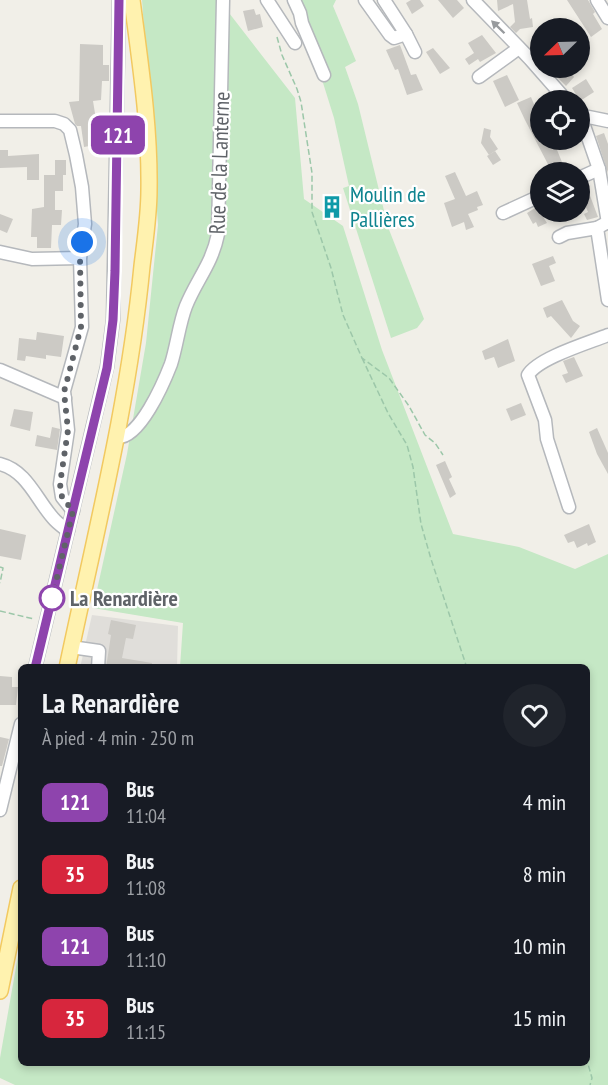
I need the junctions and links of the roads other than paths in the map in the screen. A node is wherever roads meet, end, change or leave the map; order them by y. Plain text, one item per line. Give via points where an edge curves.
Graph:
1 (119, 0) edge
2 (132, 0) edge
3 (224, 0) edge
4 (267, 0) edge
5 (294, 0) edge
6 (365, 0) edge
7 (384, 0) edge
8 (597, 0) edge
9 (479, 3) edge
10 (608, 18) edge
11 (406, 34) junction
12 (136, 37) junction
13 (295, 43) dead end
14 (519, 48) junction
15 (415, 52) dead end
16 (119, 58) junction
17 (324, 75) dead end
18 (479, 76) dead end
19 (557, 90) edge
20 (590, 118) edge
21 (0, 121) edge
22 (608, 121) edge
23 (590, 144) edge
24 (599, 169) junction
25 (590, 173) edge
26 (530, 201) edge
27 (503, 213) dead end
28 (604, 224) edge
29 (560, 237) dead end
30 (0, 252) edge
31 (80, 258) junction
32 (608, 300) edge
33 (608, 335) edge
34 (0, 370) edge
35 (65, 398) junction
36 (116, 437) junction
37 (0, 464) edge
38 (569, 507) dead end
39 (73, 511) junction
40 (68, 531) junction
41 (71, 647) junction
42 (36, 664) edge
43 (68, 664) edge
44 (98, 664) edge
45 (18, 736) edge
46 (0, 809) edge
47 (18, 903) edge
48 (0, 991) edge

1 - 16 street
2 - 12 main road
3 - 36 street, Rue de la Lanterne via 218,234 214,253 188,300 171,363 155,397 140,424 128,436
4 - 13 street
5 - 17 street
6 - 11 street via 390,35 394,38
7 - 11 street
8 - 10 street
14 -> 9 street
11 - 15 street
12 - 16 street
12 - 36 main road via 142,68 149,190 136,327
14 - 18 street
14 - 19 street
16 - 39 street via 113,320 107,368
20 - 22 street
21 - 31 street via 55,121 70,130 85,224
23 - 24 street
24 - 25 street
24 - 28 street
26 - 27 street
28 - 29 street
28 - 32 street via 599,249
30 - 31 street via 32,259
31 - 35 street via 81,327
33 - 38 street via 545,361 528,375
34 - 35 street
35 - 39 street via 68,430 60,484 62,497
36 - 41 main road
37 - 40 street via 15,470
39 - 40 street
40 - 42 street
41 - 43 main road
41 - 44 street via 99,651
45 - 46 street
47 - 48 main road

